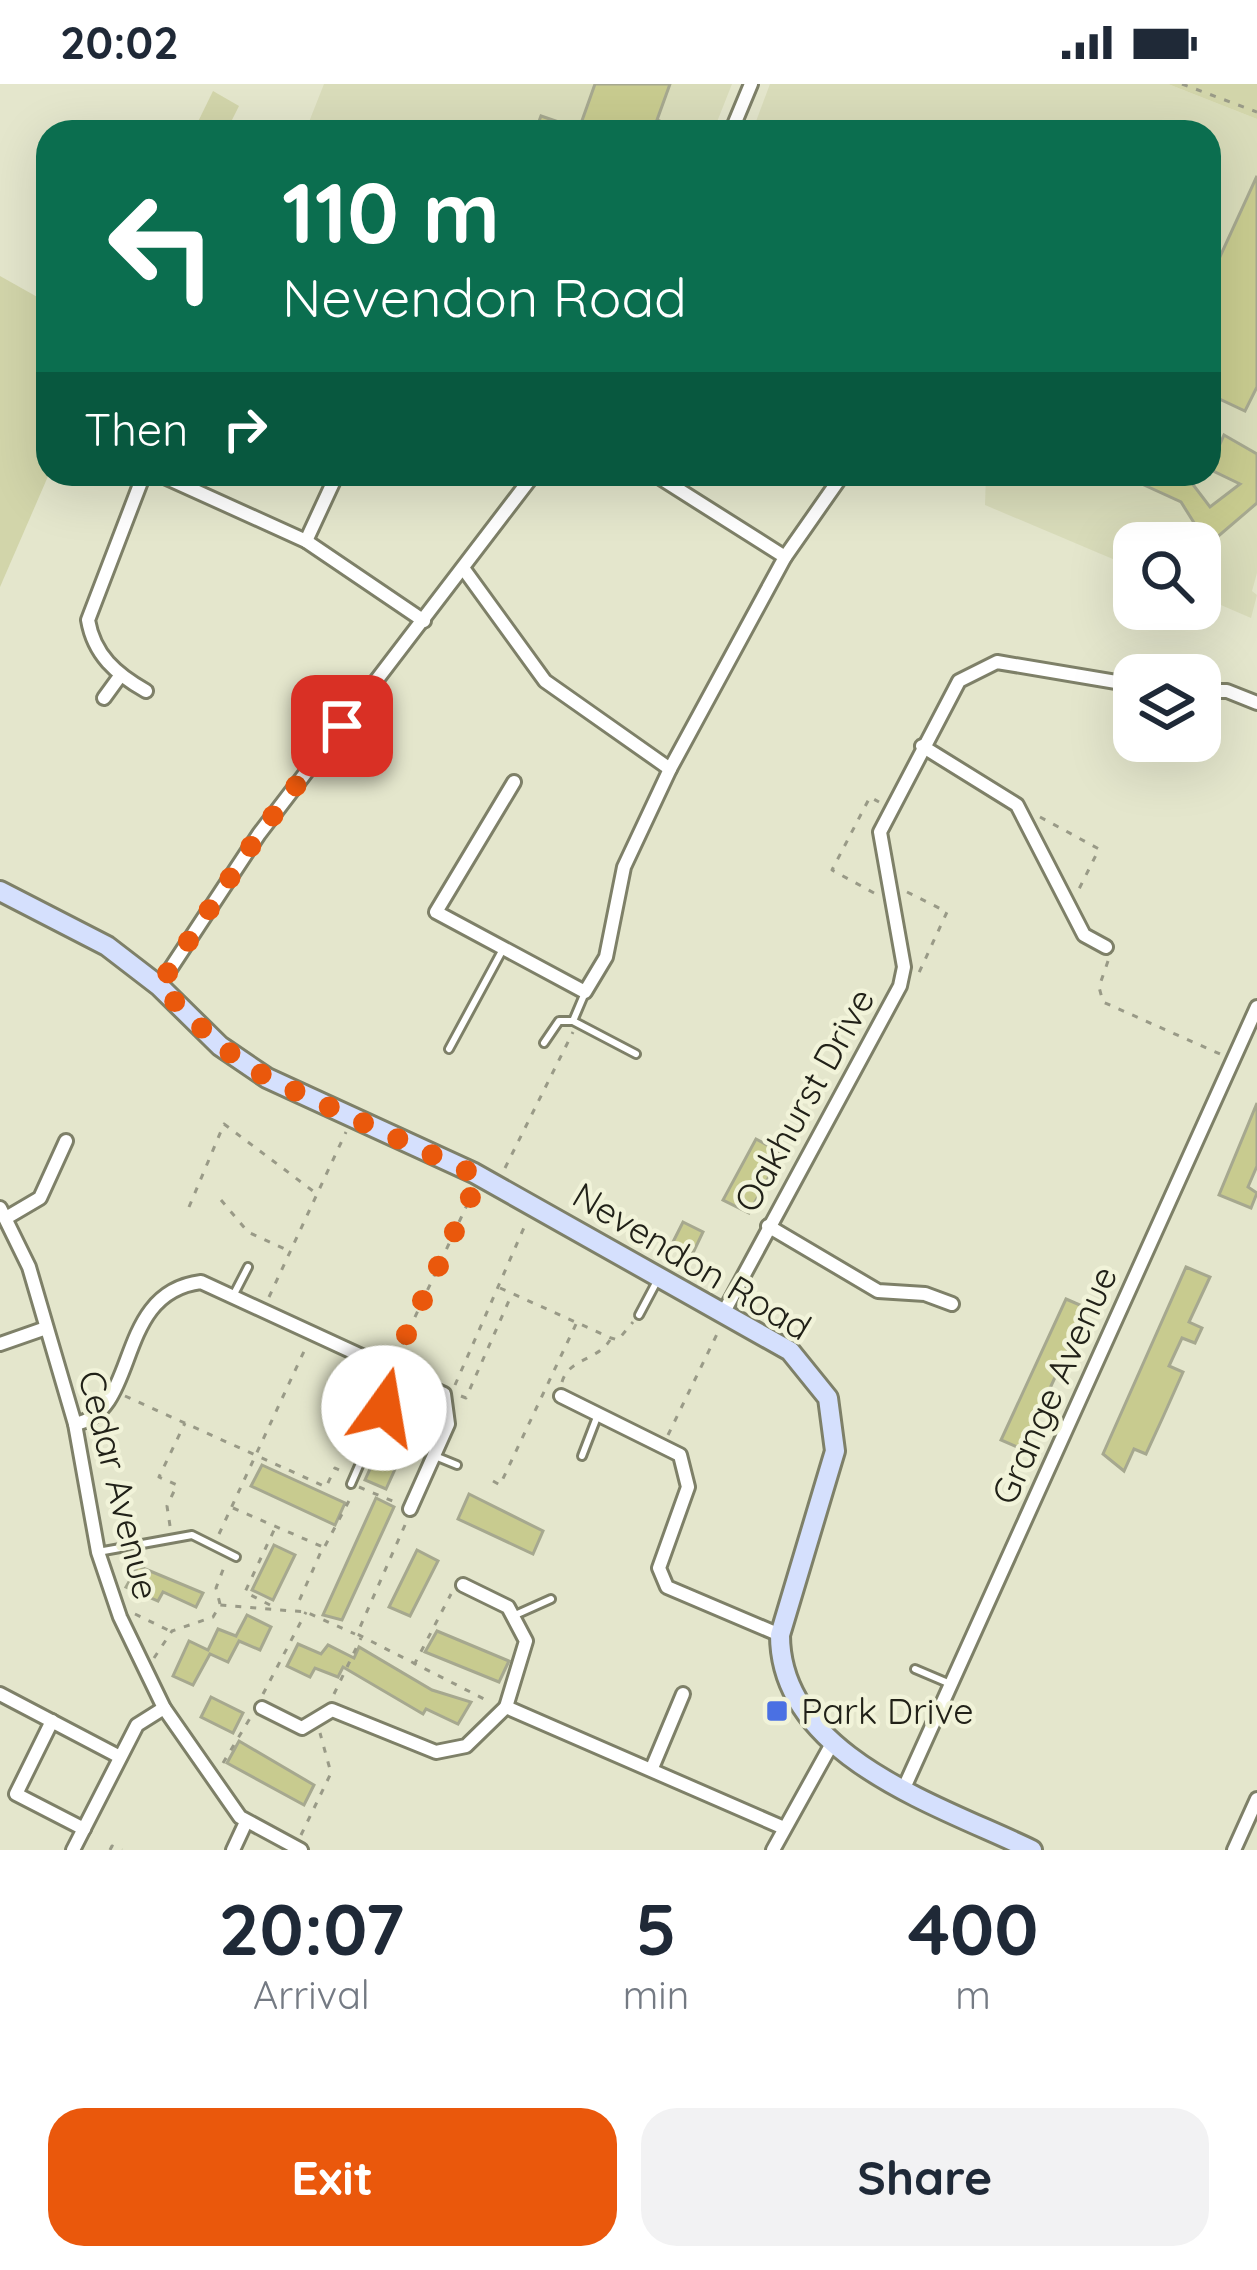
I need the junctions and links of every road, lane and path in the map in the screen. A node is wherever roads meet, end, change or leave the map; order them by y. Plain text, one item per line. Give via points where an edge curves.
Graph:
1 (751, 84) edge
2 (1182, 84) edge
3 (1257, 112) edge
4 (736, 120) edge
5 (140, 486) edge
6 (185, 486) edge
7 (331, 486) edge
8 (525, 486) edge
9 (673, 486) edge
10 (835, 486) edge
11 (306, 541) junction
12 (785, 557) junction
13 (464, 568) junction
14 (424, 621) junction
15 (120, 676) junction
16 (1113, 681) edge
17 (146, 691) dead end
18 (1221, 691) edge
19 (104, 698) dead end
20 (1257, 703) edge
21 (922, 746) junction
22 (670, 769) junction
23 (514, 782) dead end
24 (1017, 805) junction
25 (892, 808) junction
26 (0, 891) edge
27 (890, 891) junction
28 (1070, 908) junction
29 (1106, 947) joint
30 (503, 948) junction
31 (159, 986) junction
32 (900, 986) junction
33 (586, 992) junction
34 (1257, 1007) edge
35 (575, 1023) junction
36 (544, 1043) dead end
37 (448, 1049) dead end
38 (636, 1054) dead end
39 (1233, 1060) junction
40 (347, 1130) dead end
41 (67, 1141) dead end
42 (488, 1181) junction
43 (317, 1194) junction
44 (221, 1200) dead end
45 (534, 1205) junction
46 (188, 1207) dead end
47 (3, 1213) edge
48 (768, 1226) junction
49 (290, 1252) junction
50 (248, 1267) dead end
51 (660, 1274) junction
52 (268, 1277) dead end
53 (277, 1280) junction
54 (498, 1288) junction
55 (511, 1294) junction
56 (232, 1298) junction
57 (952, 1304) dead end
58 (255, 1309) junction
59 (726, 1311) junction
60 (639, 1315) joint
61 (577, 1322) junction
62 (46, 1328) junction
63 (312, 1335) junction
64 (611, 1338) junction
65 (0, 1344) edge
66 (394, 1372) junction
67 (552, 1375) junction
68 (562, 1378) junction
69 (112, 1390) junction
70 (561, 1396) joint
71 (598, 1414) junction
72 (186, 1421) junction
73 (75, 1424) junction
74 (663, 1446) junction
75 (255, 1455) junction
76 (435, 1456) junction
77 (582, 1456) dead end
78 (457, 1466) dead end
79 (493, 1481) dead end
80 (354, 1482) junction
81 (232, 1507) junction
82 (410, 1509) junction
83 (275, 1526) junction
84 (171, 1537) junction
85 (214, 1546) junction
86 (323, 1547) junction
87 (98, 1552) junction
88 (233, 1555) joint
89 (463, 1585) joint
90 (551, 1599) dead end
91 (220, 1605) junction
92 (273, 1607) junction
93 (295, 1610) junction
94 (306, 1612) junction
95 (513, 1616) junction
96 (120, 1617) junction
97 (172, 1631) junction
98 (359, 1635) junction
99 (780, 1635) junction
100 (144, 1665) junction
101 (413, 1666) junction
102 (915, 1669) dead end
103 (952, 1684) junction
104 (0, 1694) edge
105 (683, 1694) dead end
106 (506, 1707) junction
107 (164, 1708) junction
108 (262, 1708) junction
109 (332, 1710) junction
110 (316, 1719) junction
111 (52, 1721) junction
112 (834, 1740) junction
113 (120, 1757) junction
114 (652, 1768) junction
115 (211, 1778) junction
116 (904, 1788) junction
117 (1257, 1799) edge
118 (246, 1822) junction
119 (784, 1828) junction
120 (84, 1829) junction
121 (298, 1849) edge
122 (74, 1850) edge
123 (110, 1850) edge
124 (122, 1850) edge
125 (233, 1850) edge
126 (773, 1850) edge
127 (1033, 1850) edge
128 (1234, 1850) edge

1 - 4 street
2 - 3 path
5 - 15 street via 88,620 92,643
6 - 11 street
7 - 11 street
8 - 13 street
9 - 12 street
10 - 12 street
11 - 14 street
12 - 22 street
13 - 14 street
13 - 22 street via 545,681
14 - 31 street via 259,834
15 - 17 street
15 - 19 street
16 - 21 street, Oakhurst Drive via 997,662 959,681
18 - 20 street
21 - 24 street
21 - 25 street, Oakhurst Drive
22 - 33 street via 624,867 606,957
23 - 30 street via 436,912
24 - 28 street
24 - 28 path via 1099,849
25 - 27 street, Oakhurst Drive via 880,832
25 - 27 path via 870,797 832,870
26 - 31 street, Nevendon Road via 80,928
27 - 32 street, Oakhurst Drive
27 - 32 path via 947,912 910,991
28 - 29 street via 1084,935
29 - 39 path via 1113,950 1099,987 1103,1002
30 - 33 street
30 - 37 lane
31 - 42 street, Nevendon Road via 220,1046 267,1078
32 - 48 street, Oakhurst Drive
33 - 35 lane
34 - 39 street, Grange Avenue
35 - 36 lane via 559,1021
35 - 38 lane
35 - 42 path
39 - 103 street, Grange Avenue
40 - 43 path
41 - 47 street, Cedar Avenue via 40,1198
42 - 45 street, Nevendon Road
42 - 66 path
43 - 46 path via 224,1124
43 - 49 path
44 - 49 path via 248,1232
45 - 51 street, Nevendon Road
45 - 54 path
47 - 62 street, Cedar Avenue
48 - 57 street via 878,1291
48 - 59 street, Oakhurst Drive
49 - 53 path
50 - 56 lane
51 - 59 street, Nevendon Road
51 - 60 lane
52 - 53 path
53 - 58 path
54 - 55 path
54 - 55 path via 452,1391 466,1398
55 - 61 path
56 - 58 street
56 - 69 street via 201,1282 174,1285 150,1306
58 - 63 street
59 - 74 path
59 - 99 street, Nevendon Road via 790,1352 818,1380 832,1416 835,1451
60 - 64 path
61 - 64 path
61 - 67 path
62 - 65 street
62 - 73 street, Cedar Avenue
63 - 66 street
63 - 75 path
64 - 68 path
66 - 76 street via 444,1394 448,1424
66 - 80 lane
67 - 68 path
67 - 79 path via 500,1485
68 - 70 path
69 - 72 path
69 - 73 street via 88,1422
70 - 71 street
71 - 74 street
71 - 77 lane
72 - 75 path
72 - 84 path via 159,1477 177,1485 167,1506
73 - 87 street, Cedar Avenue
74 - 99 street via 680,1455 688,1486 659,1568 667,1587
75 - 80 path via 326,1487 335,1468
75 - 81 path
76 - 78 lane
76 - 82 street
80 - 82 path
80 - 86 path
81 - 83 path
81 - 85 path
82 - 98 path
83 - 86 path
83 - 92 path via 245,1592
84 - 85 lane via 193,1535
84 - 87 lane
85 - 88 lane
86 - 93 path
87 - 96 street, Cedar Avenue
88 - 91 path via 216,1588
89 - 95 street
89 - 101 path via 448,1597
90 - 95 lane
91 - 92 path
91 - 97 path via 213,1617
92 - 93 path
93 - 94 path
94 - 98 path
94 - 108 path
95 - 106 street via 526,1641
96 - 97 path via 133,1613
96 - 100 street, Cedar Avenue
97 - 100 path
98 - 101 path
98 - 109 path
99 - 112 street, Nevendon Road via 794,1702
100 - 107 street, Cedar Avenue
101 - 106 path
102 - 103 lane
103 - 116 street, Grange Avenue
104 - 111 street
105 - 114 street
106 - 109 street via 466,1746 436,1752
106 - 114 street
107 - 113 street via 137,1724
107 - 115 street, Cedar Avenue
108 - 110 street via 302,1728
108 - 115 path via 245,1720
109 - 110 street
110 - 121 path via 331,1773
111 - 113 street
111 - 120 street via 16,1794
112 - 116 street, Nevendon Road
112 - 119 street
113 - 120 street
114 - 119 street
115 - 118 street, Cedar Avenue
116 - 127 street, Nevendon Road
117 - 128 street
118 - 121 street, Cedar Avenue
118 - 125 street
119 - 126 street
120 - 122 street
123 - 124 path

